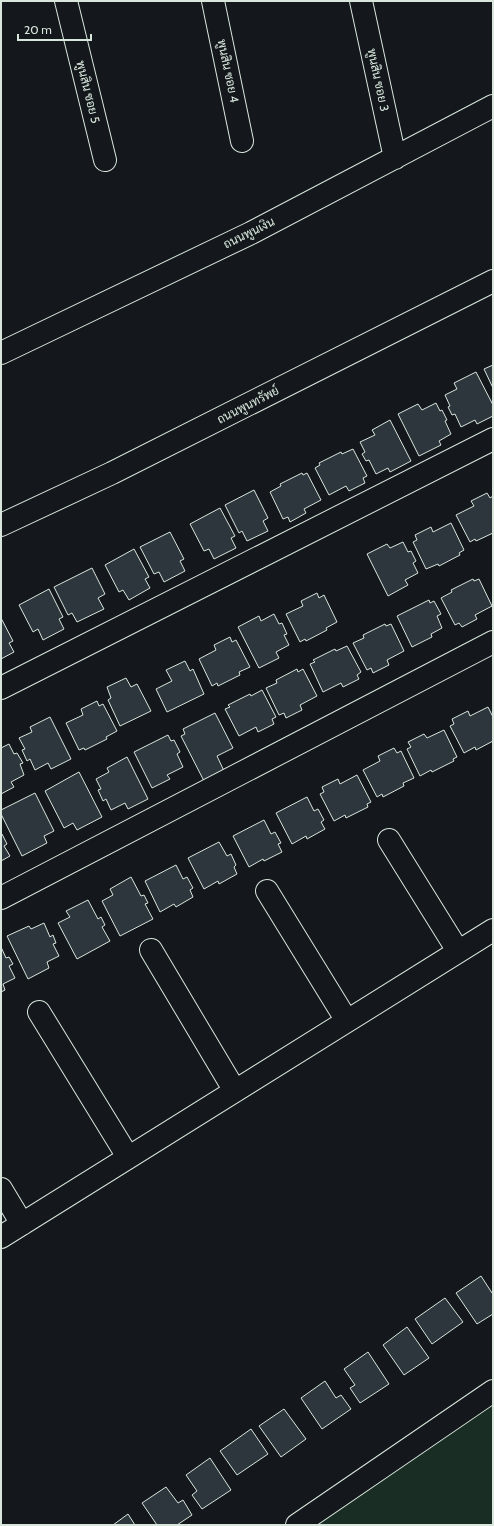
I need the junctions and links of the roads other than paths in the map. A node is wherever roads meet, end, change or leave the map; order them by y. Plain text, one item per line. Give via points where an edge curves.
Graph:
1 (66, 1) edge
2 (213, 1) edge
3 (361, 1) edge
4 (493, 106) edge
5 (242, 141) dead end
6 (395, 158) junction
7 (105, 160) dead end
8 (493, 281) edge
9 (1, 353) edge
10 (493, 439) edge
11 (1, 525) edge
12 (493, 642) edge
13 (1, 688) edge
14 (389, 840) dead end
15 (267, 891) dead end
16 (1, 898) edge
17 (493, 930) edge
18 (151, 950) dead end
19 (458, 951) junction
20 (39, 1012) dead end
21 (347, 1021) junction
22 (235, 1091) junction
23 (128, 1157) junction
24 (1, 1189) edge
25 (22, 1224) junction
26 (1, 1237) edge
27 (493, 1391) edge
28 (297, 1525) edge

1 - 7 street, พูนสิน ซอย 5
2 - 5 street, พูนสิน ซอย 4
3 - 6 street, พูนสิน ซอย 3
4 - 6 street, ถนนพูนเงิน
6 - 9 street, ถนนพูนเงิน via 251,233
8 - 11 street, ถนนพูนทรัพย์ via 119,469
10 - 13 street
12 - 16 street
14 - 19 street
15 - 21 street
17 - 19 street
18 - 22 street
19 - 21 street
20 - 23 street
21 - 22 street
22 - 23 street
23 - 25 street
24 - 25 street
25 - 26 street
27 - 28 street

